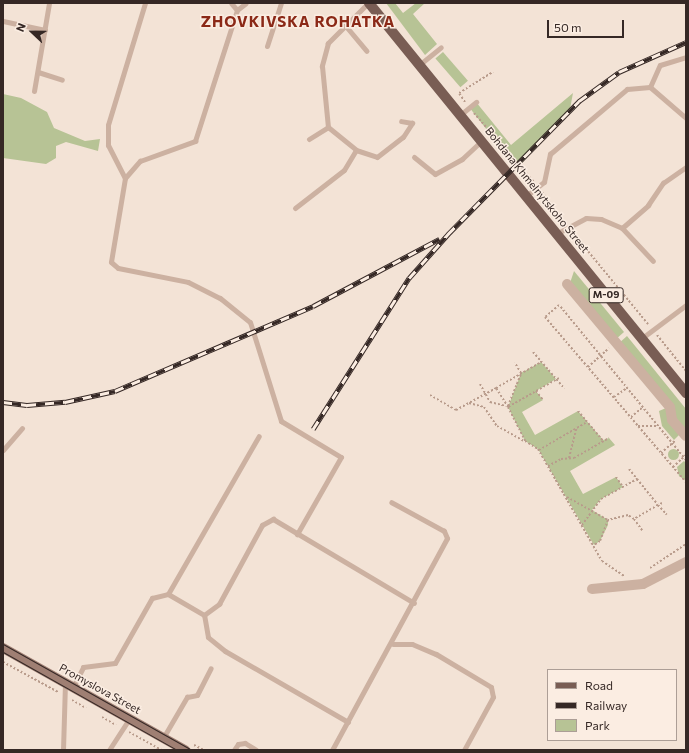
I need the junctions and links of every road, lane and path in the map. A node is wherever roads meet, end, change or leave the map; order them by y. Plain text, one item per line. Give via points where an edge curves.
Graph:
1 (49, 3) edge
2 (145, 3) edge
3 (231, 3) edge
4 (246, 3) edge
5 (281, 3) edge
6 (368, 3) edge
7 (237, 10) junction
8 (3, 21) edge
9 (344, 24) junction
10 (45, 30) junction
11 (267, 46) dead end
12 (441, 47) dead end
13 (367, 51) dead end
14 (686, 57) edge
15 (418, 65) junction
16 (38, 72) junction
17 (493, 72) dead end
18 (62, 80) dead end
19 (650, 87) junction
20 (34, 90) dead end
21 (476, 102) dead end
22 (470, 107) junction
23 (460, 115) junction
24 (686, 118) edge
25 (401, 121) dead end
26 (328, 127) junction
27 (309, 139) dead end
28 (481, 141) junction
29 (356, 150) junction
30 (414, 157) dead end
31 (686, 167) edge
32 (125, 178) junction
33 (538, 187) junction
34 (526, 196) junction
35 (295, 208) dead end
36 (567, 226) junction
37 (622, 228) junction
38 (556, 234) junction
39 (653, 261) dead end
40 (567, 284) dead end
41 (686, 305) edge
42 (653, 331) junction
43 (642, 338) junction
44 (617, 342) junction
45 (533, 352) dead end
46 (601, 356) junction
47 (542, 362) junction
48 (515, 363) dead end
49 (588, 367) junction
50 (686, 371) edge
51 (520, 373) junction
52 (558, 378) junction
53 (480, 384) dead end
54 (496, 388) junction
55 (564, 388) dead end
56 (627, 388) junction
57 (536, 391) junction
58 (686, 393) edge
59 (485, 394) junction
60 (430, 395) dead end
61 (614, 397) junction
62 (543, 400) dead end
63 (468, 403) junction
64 (508, 407) junction
65 (643, 407) junction
66 (578, 411) dead end
67 (631, 417) junction
68 (587, 422) junction
69 (635, 422) junction
70 (630, 425) dead end
71 (638, 426) junction
72 (658, 426) junction
73 (577, 427) junction
74 (22, 428) dead end
75 (685, 435) edge
76 (259, 436) dead end
77 (609, 438) dead end
78 (525, 441) junction
79 (603, 441) junction
80 (672, 443) junction
81 (3, 450) edge
82 (539, 450) junction
83 (661, 453) junction
84 (685, 456) edge
85 (569, 458) junction
86 (686, 460) edge
87 (548, 466) junction
88 (673, 466) junction
89 (629, 469) dead end
90 (616, 477) dead end
91 (637, 479) junction
92 (686, 482) edge
93 (623, 487) junction
94 (566, 497) junction
95 (391, 502) dead end
96 (662, 503) dead end
97 (658, 505) junction
98 (592, 511) junction
99 (667, 515) dead end
100 (634, 519) junction
101 (608, 520) junction
102 (582, 525) junction
103 (642, 530) dead end
104 (297, 534) junction
105 (686, 544) edge
106 (594, 545) junction
107 (686, 562) edge
108 (645, 572) dead end
109 (632, 576) dead end
110 (592, 589) dead end
111 (168, 594) junction
112 (414, 602) junction
113 (204, 614) junction
114 (393, 644) junction
115 (3, 648) edge
116 (3, 662) edge
117 (211, 668) dead end
118 (69, 685) junction
119 (62, 694) junction
120 (86, 708) dead end
121 (102, 717) dead end
122 (129, 719) junction
123 (348, 722) junction
124 (122, 729) junction
125 (164, 738) junction
126 (63, 750) edge
127 (109, 750) edge
128 (162, 750) edge
129 (185, 750) edge
130 (234, 750) edge
131 (256, 750) edge
132 (332, 750) edge
133 (464, 750) edge

1 - 10 lane
2 - 32 lane via 108,125 108,145
3 - 7 lane
4 - 7 lane
5 - 11 lane
6 - 9 lane
6 - 15 main road, Bohdana Khmelnytskoho Street / М-09
7 - 32 lane via 195,141 140,161
8 - 10 lane
9 - 13 lane
9 - 26 lane via 328,43 322,66
10 - 16 lane
12 - 15 lane
14 - 19 lane via 660,65
15 - 23 main road, Bohdana Khmelnytskoho Street / М-09
16 - 18 lane
16 - 20 lane
17 - 22 path via 459,93
19 - 24 lane
19 - 33 lane via 627,89 561,144 550,154 544,182
21 - 22 lane
22 - 23 lane
22 - 33 path
23 - 28 main road, Bohdana Khmelnytskoho Street / М-09
25 - 29 lane via 412,123 403,137 377,157
26 - 27 lane
26 - 29 lane
28 - 30 lane via 462,159 435,174
28 - 34 main road, Bohdana Khmelnytskoho Street / М-09
29 - 35 lane via 344,170
31 - 37 lane via 663,184 648,205
32 - 104 lane via 111,257 114,266 188,282 242,314 258,337 281,421 340,454
33 - 34 lane
33 - 36 path
34 - 38 main road, Bohdana Khmelnytskoho Street / М-09
36 - 37 lane via 586,218
36 - 38 lane
36 - 42 path
37 - 39 lane
38 - 43 main road, Bohdana Khmelnytskoho Street / М-09
40 - 44 street
41 - 42 lane
42 - 43 lane
42 - 50 path
43 - 58 main road, Bohdana Khmelnytskoho Street / М-09
44 - 46 path
44 - 75 street via 670,407 672,420
45 - 47 path
46 - 49 path
46 - 49 path via 559,305 545,317
46 - 56 path
47 - 51 path
47 - 52 path
48 - 51 path
49 - 61 path
51 - 54 path
51 - 64 path
52 - 55 path
52 - 57 path
53 - 59 path
54 - 59 path
54 - 64 path
56 - 61 path
56 - 65 path
57 - 62 path
57 - 64 path
59 - 63 path
59 - 64 path via 490,402
60 - 63 path via 456,410
61 - 67 path
63 - 78 path via 484,408 497,426
64 - 78 path
65 - 67 path
65 - 72 path
66 - 68 path
67 - 69 path
68 - 73 path
68 - 79 path
69 - 70 path
69 - 71 path
71 - 72 path
71 - 83 path
72 - 80 path
73 - 82 path
73 - 85 path
74 - 81 lane
75 - 80 path
76 - 111 lane
77 - 79 path
78 - 82 path
79 - 85 path
80 - 83 path
80 - 84 path
82 - 87 path
83 - 88 path
84 - 86 path
84 - 88 path
85 - 87 path
87 - 94 path
88 - 92 path
89 - 91 path
90 - 93 path
91 - 93 path
91 - 97 path
93 - 98 path via 601,499
94 - 98 path
94 - 102 path
95 - 112 lane via 447,536
96 - 97 path
97 - 99 path
97 - 100 path
98 - 101 path
98 - 102 path
100 - 101 path via 628,515
100 - 103 path
101 - 106 path via 600,541
102 - 106 path
104 - 112 lane
104 - 113 lane via 274,519 262,525 219,604
105 - 108 path
106 - 109 path via 602,561 626,577
107 - 110 street via 643,584
111 - 113 lane
111 - 118 lane via 152,598 114,663 83,667
112 - 114 lane
113 - 123 lane via 208,637 225,651
114 - 123 lane
114 - 133 lane via 412,644 436,654 491,687 493,697
115 - 118 main road, Promyslova Street
116 - 119 path
117 - 125 lane via 197,695 187,697
118 - 119 lane
118 - 122 main road, Promyslova Street
119 - 120 path
119 - 126 lane
121 - 124 path
122 - 124 lane
122 - 125 main road, Promyslova Street
123 - 132 lane
124 - 127 lane
124 - 128 path
125 - 129 main road, Promyslova Street
130 - 131 lane via 238,744 244,743

